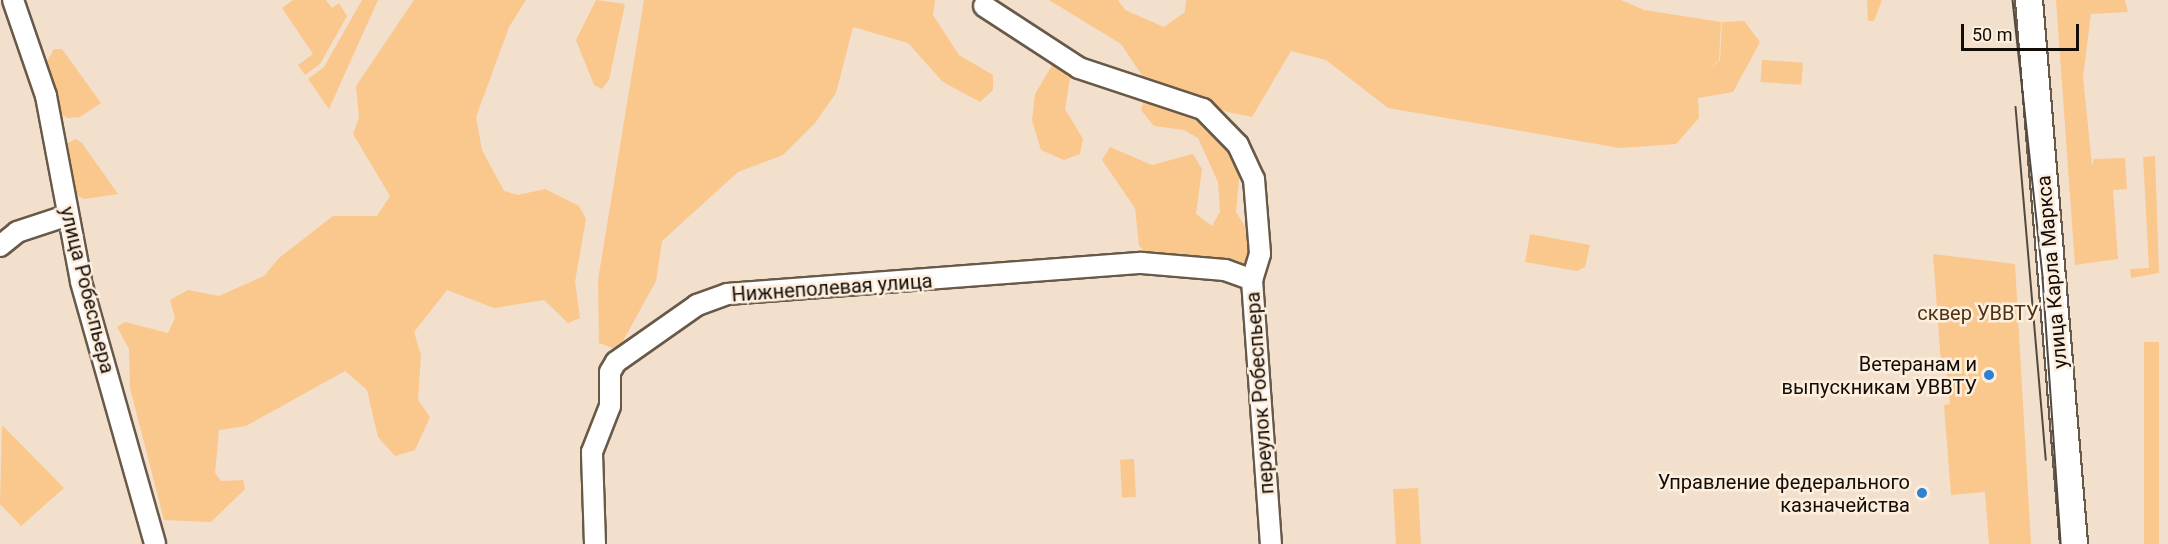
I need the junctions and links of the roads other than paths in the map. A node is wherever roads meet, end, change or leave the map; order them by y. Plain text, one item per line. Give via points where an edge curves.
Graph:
1 (13, 0) edge
2 (2029, 0) edge
3 (984, 6) dead end
4 (66, 216) junction
5 (0, 246) edge
6 (1252, 279) junction
7 (155, 544) edge
8 (595, 544) edge
9 (1271, 544) edge
10 (2074, 544) edge

1 - 4 street, улица Робеспьера via 46,96
2 - 10 main road, улица Карла Маркса
3 - 6 street, переулок Робеспьера via 1079,68 1203,109 1238,145 1254,178 1260,254
4 - 5 street via 18,232
4 - 7 street, улица Робеспьера
6 - 8 street, Нижнеполевая улица via 1225,270 1142,263 727,294 697,305 616,362 610,372 610,406 592,452
6 - 9 street, переулок Робеспьера

